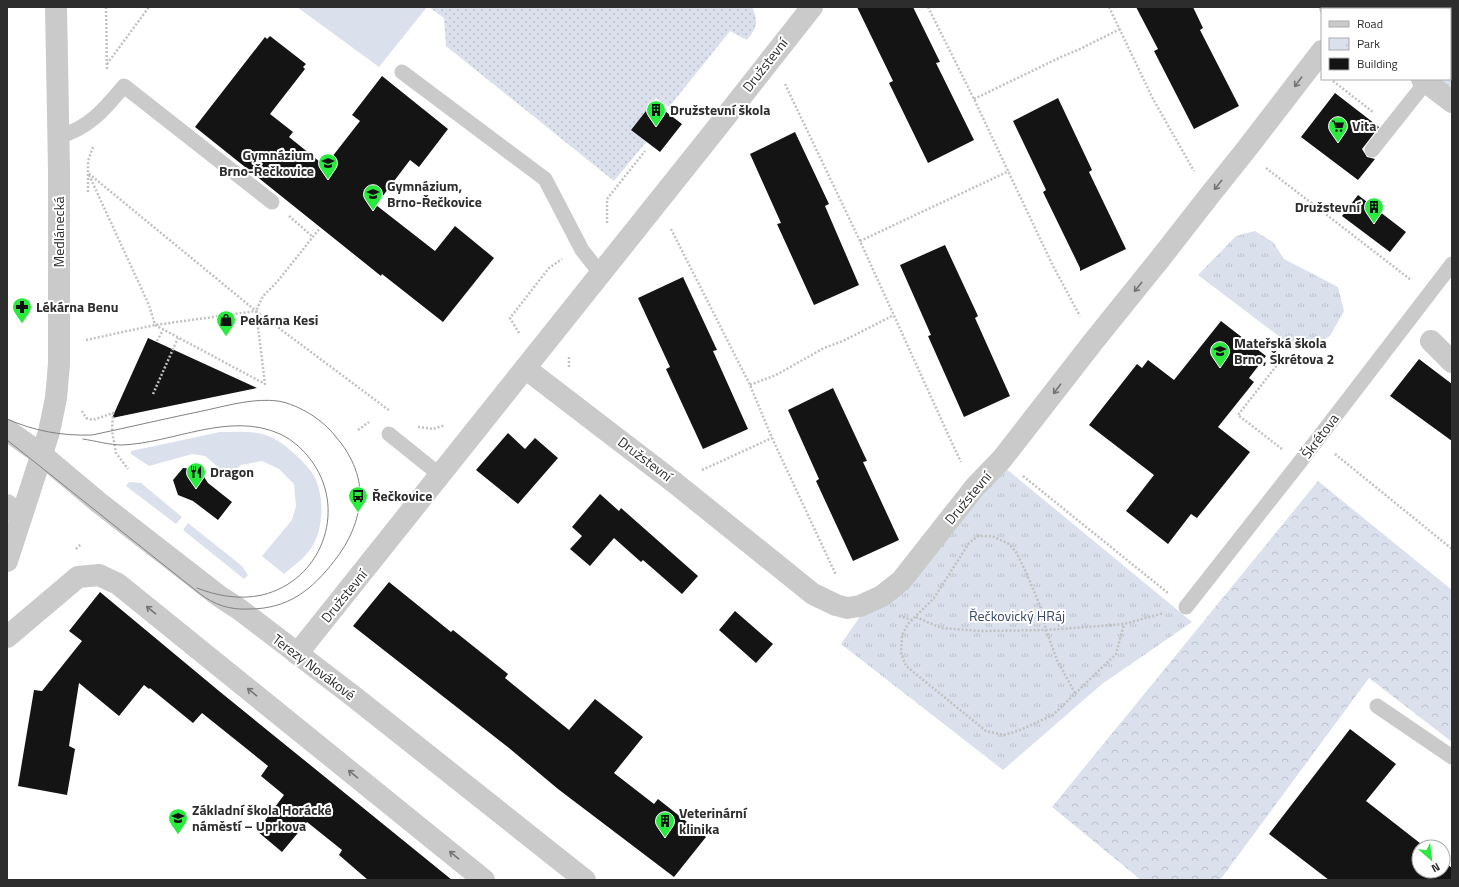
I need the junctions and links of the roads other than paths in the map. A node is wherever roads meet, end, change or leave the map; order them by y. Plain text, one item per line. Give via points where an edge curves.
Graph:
1 (56, 7) edge
2 (807, 8) edge
3 (1321, 52) edge
4 (402, 72) dead end
5 (1424, 81) edge
6 (1452, 102) edge
7 (58, 137) junction
8 (1372, 150) dead end
9 (272, 202) dead end
10 (1452, 264) edge
11 (594, 265) junction
12 (1430, 341) dead end
13 (1452, 362) edge
14 (525, 368) junction
15 (7, 430) edge
16 (389, 434) dead end
17 (42, 455) junction
18 (440, 475) junction
19 (14, 511) edge
20 (7, 561) edge
21 (1186, 608) road end
22 (7, 637) edge
23 (297, 654) junction
24 (1377, 706) dead end
25 (1452, 756) edge
26 (484, 880) edge
27 (585, 880) edge

1 - 7 street, Medlánecká
2 - 11 street, Družstevní
3 -> 14 street, Družstevní via 1002,459 975,487 901,581 882,596 860,606 847,608 813,594 675,482
4 - 11 lane via 546,179 582,250
5 - 6 street
5 - 8 lane
7 - 9 lane via 85,126 108,106 124,86
7 - 17 street, Medlánecká via 59,364 56,398
10 - 21 lane, Škrétova
11 - 14 street, Družstevní
12 - 13 street
14 - 18 street, Družstevní
15 - 17 street, Terezy Novákové
16 - 18 lane
17 - 19 street, Medlánecká
17 - 23 street, Terezy Novákové via 104,507
18 - 23 street, Družstevní
19 - 20 street, Medlánecká
26 -> 22 street via 118,584 99,574 78,577
23 - 27 street, Terezy Novákové
24 - 25 lane

